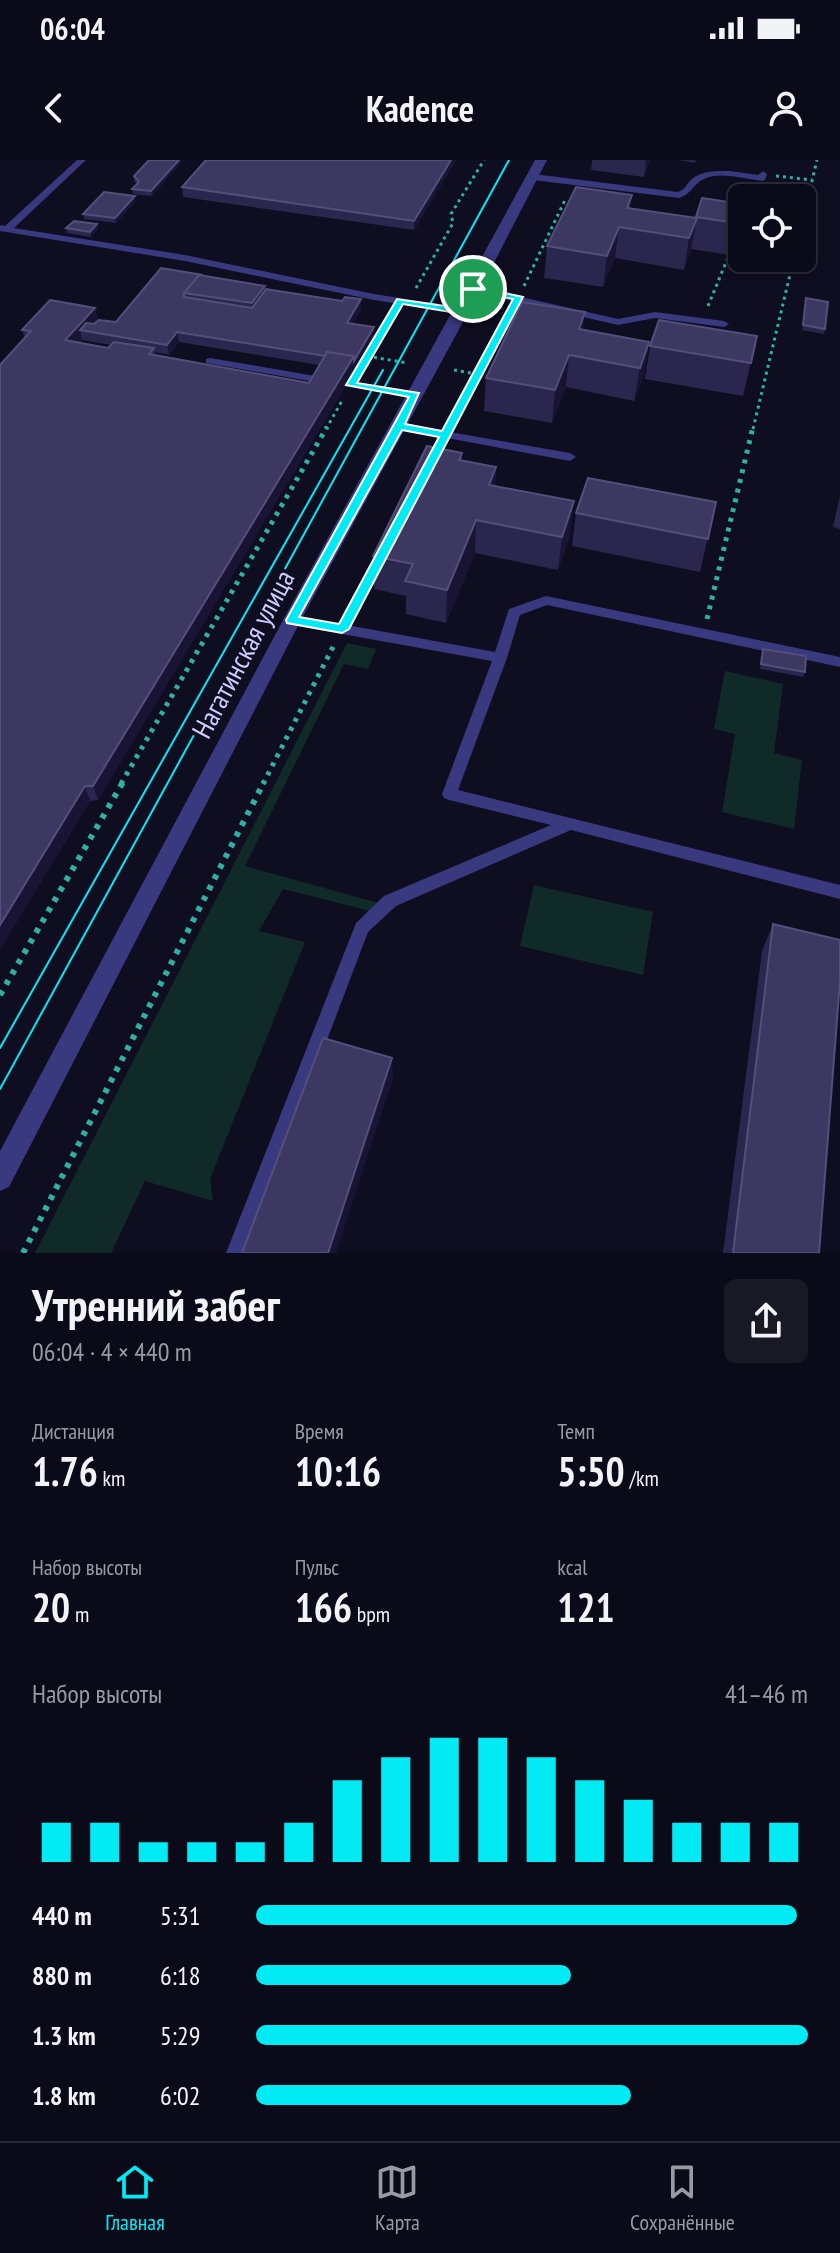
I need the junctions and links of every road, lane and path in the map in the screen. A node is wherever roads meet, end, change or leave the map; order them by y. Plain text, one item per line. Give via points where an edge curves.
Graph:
1 (82, 160) edge
2 (484, 160) edge
3 (541, 160) edge
4 (817, 160) edge
5 (763, 174) joint
6 (533, 177) junction
7 (812, 180) junction
8 (574, 182) junction
9 (811, 184) edge
10 (665, 194) junction
11 (661, 206) dead end
12 (3, 228) edge
13 (728, 258) edge
14 (791, 272) edge
15 (473, 289) junction
16 (518, 297) junction
17 (400, 301) junction
18 (462, 311) junction
19 (703, 321) junction
20 (724, 324) dead end
21 (367, 356) junction
22 (210, 361) edge
23 (407, 363) dead end
24 (454, 370) dead end
25 (477, 374) junction
26 (321, 380) edge
27 (349, 384) junction
28 (415, 395) junction
29 (398, 426) junction
30 (445, 435) junction
31 (570, 457) dead end
32 (379, 559) edge
33 (292, 620) junction
34 (342, 629) junction
35 (704, 633) junction
36 (500, 658) junction
37 (840, 662) edge
38 (570, 824) junction
39 (840, 892) edge
40 (0, 995) edge
41 (0, 1178) edge
42 (23, 1253) edge
43 (236, 1253) edge

1 - 12 lane
2 - 17 path via 416,288
3 - 6 street, Нагатинская улица
4 - 7 path
5 - 7 path
5 - 10 lane via 699,175 687,192
6 - 8 lane
6 - 15 street, Нагатинская улица
7 - 9 path
8 - 10 lane
8 - 16 path
10 - 11 lane
12 - 17 lane
13 - 19 path
14 - 35 path
15 - 16 lane
15 - 18 street, Нагатинская улица
16 - 19 lane via 618,322 655,315
16 - 25 path
17 - 18 lane
17 - 21 path
18 - 28 street, Нагатинская улица
19 - 20 lane
21 - 23 path
21 - 27 path
22 - 26 lane
24 - 25 path
25 - 30 path
27 - 28 lane
27 - 40 path
28 - 29 street, Нагатинская улица
29 - 30 lane
29 - 33 street, Нагатинская улица
30 - 31 lane
32 - 34 path
33 - 34 lane
33 - 41 street, Нагатинская улица
34 - 36 lane via 388,644
34 - 42 path
35 - 36 lane via 546,600 514,612
35 - 37 lane
36 - 38 lane via 449,794
38 - 39 lane
38 - 43 lane via 390,901 362,928

